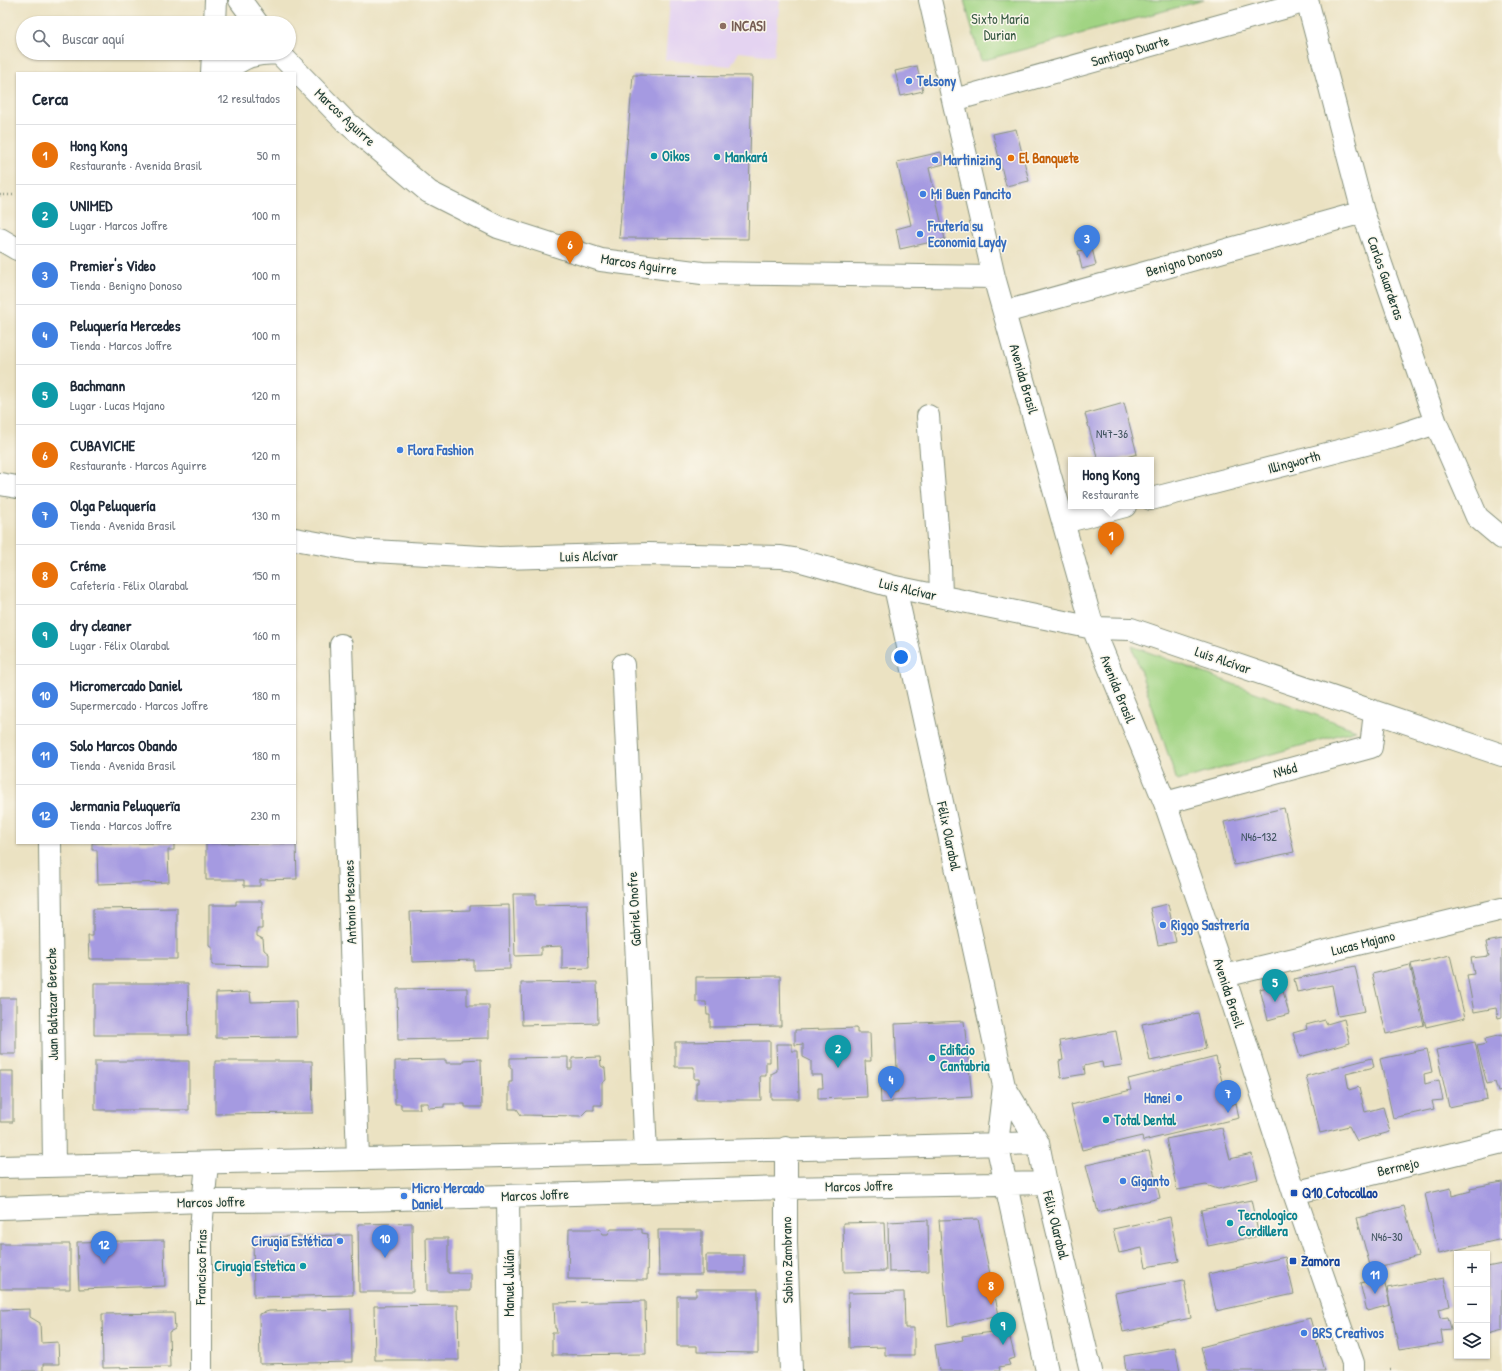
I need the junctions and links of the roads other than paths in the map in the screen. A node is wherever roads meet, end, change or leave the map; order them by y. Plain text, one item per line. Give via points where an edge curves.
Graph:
1 (216, 0) edge
2 (240, 0) edge
3 (930, 0) edge
4 (1307, 0) edge
5 (215, 16) edge
6 (252, 16) edge
7 (213, 60) edge
8 (241, 60) edge
9 (286, 60) edge
10 (212, 72) edge
11 (224, 72) edge
12 (954, 100) junction
13 (1363, 212) junction
14 (0, 239) edge
15 (16, 248) edge
16 (994, 277) junction
17 (1005, 312) junction
18 (928, 416) dead end
19 (1436, 423) junction
20 (0, 484) edge
21 (16, 487) edge
22 (1154, 498) edge
23 (1114, 509) edge
24 (1064, 522) junction
25 (1502, 538) edge
26 (296, 539) edge
27 (895, 587) junction
28 (940, 596) junction
29 (1093, 628) junction
30 (341, 645) dead end
31 (623, 665) dead end
32 (1375, 712) junction
33 (1502, 755) edge
34 (1165, 802) junction
35 (50, 844) edge
36 (1502, 909) edge
37 (1224, 976) junction
38 (1004, 1086) junction
39 (1502, 1142) edge
40 (1038, 1143) junction
41 (997, 1144) junction
42 (786, 1148) junction
43 (646, 1153) junction
44 (358, 1159) junction
45 (207, 1163) junction
46 (54, 1165) junction
47 (0, 1167) edge
48 (1006, 1183) junction
49 (1046, 1183) junction
50 (786, 1188) junction
51 (1294, 1193) junction
52 (508, 1196) junction
53 (204, 1202) junction
54 (0, 1208) edge
55 (1356, 1368) edge
56 (201, 1371) edge
57 (510, 1371) edge
58 (791, 1371) edge
59 (1047, 1371) edge
60 (1091, 1371) edge

1 - 5 street
2 - 6 street
3 - 12 street, Avenida Brasil
4 - 12 street, Santiago Duarte
4 - 13 street, Carlos Guarderas
7 - 10 street
8 - 11 street
9 - 16 street, Marcos Aguirre via 345,121 429,192 498,227 602,260 702,273
12 - 16 street, Avenida Brasil
13 - 17 street, Benigno Donoso
13 - 19 street, Carlos Guarderas
14 - 15 street
16 - 17 street, Avenida Brasil
17 - 24 street, Avenida Brasil
18 - 28 street via 940,564
19 - 22 street, Illingworth via 1393,437
19 - 25 street, Carlos Guarderas via 1478,517
20 - 21 street
23 - 24 street
24 - 29 street, Avenida Brasil
26 - 27 street, Luis Alcívar via 355,550 499,558 649,554 781,557 806,561
27 - 28 street, Luis Alcívar
27 - 38 street, Félix Olarabal
28 - 29 street, Luis Alcívar
29 - 32 street, Luis Alcívar via 1131,629
29 - 34 street, Avenida Brasil
30 - 44 street, Antonio Mesones
31 - 43 street, Gabriel Onofre
32 - 33 street, Luis Alcívar
32 - 34 street, N46d via 1371,747
34 - 37 street, Avenida Brasil
35 - 46 street, Juan Baltazar Bereche
36 - 37 street, Lucas Majano
37 - 51 street, Avenida Brasil
38 - 40 street, Félix Olarabal
38 - 41 street, Félix Olarabal
39 - 51 street, Bermejo
40 - 41 street
40 - 49 street, Félix Olarabal
41 - 42 street
41 - 48 street, Félix Olarabal
42 - 43 street
42 - 50 street, Sabino Zambrano
43 - 44 street
44 - 45 street
45 - 46 street
45 - 53 street, Francisco Frias
46 - 47 street
48 - 49 street, Marcos Joffre
48 - 50 street, Marcos Joffre
48 - 59 street, Félix Olarabal
49 - 60 street, Félix Olarabal
50 - 52 street, Marcos Joffre
50 - 58 street, Sabino Zambrano
51 - 55 street, Avenida Brasil
52 - 53 street, Marcos Joffre
52 - 57 street, Manuel Julián
53 - 54 street, Marcos Joffre
53 - 56 street, Francisco Frias via 201,1228

